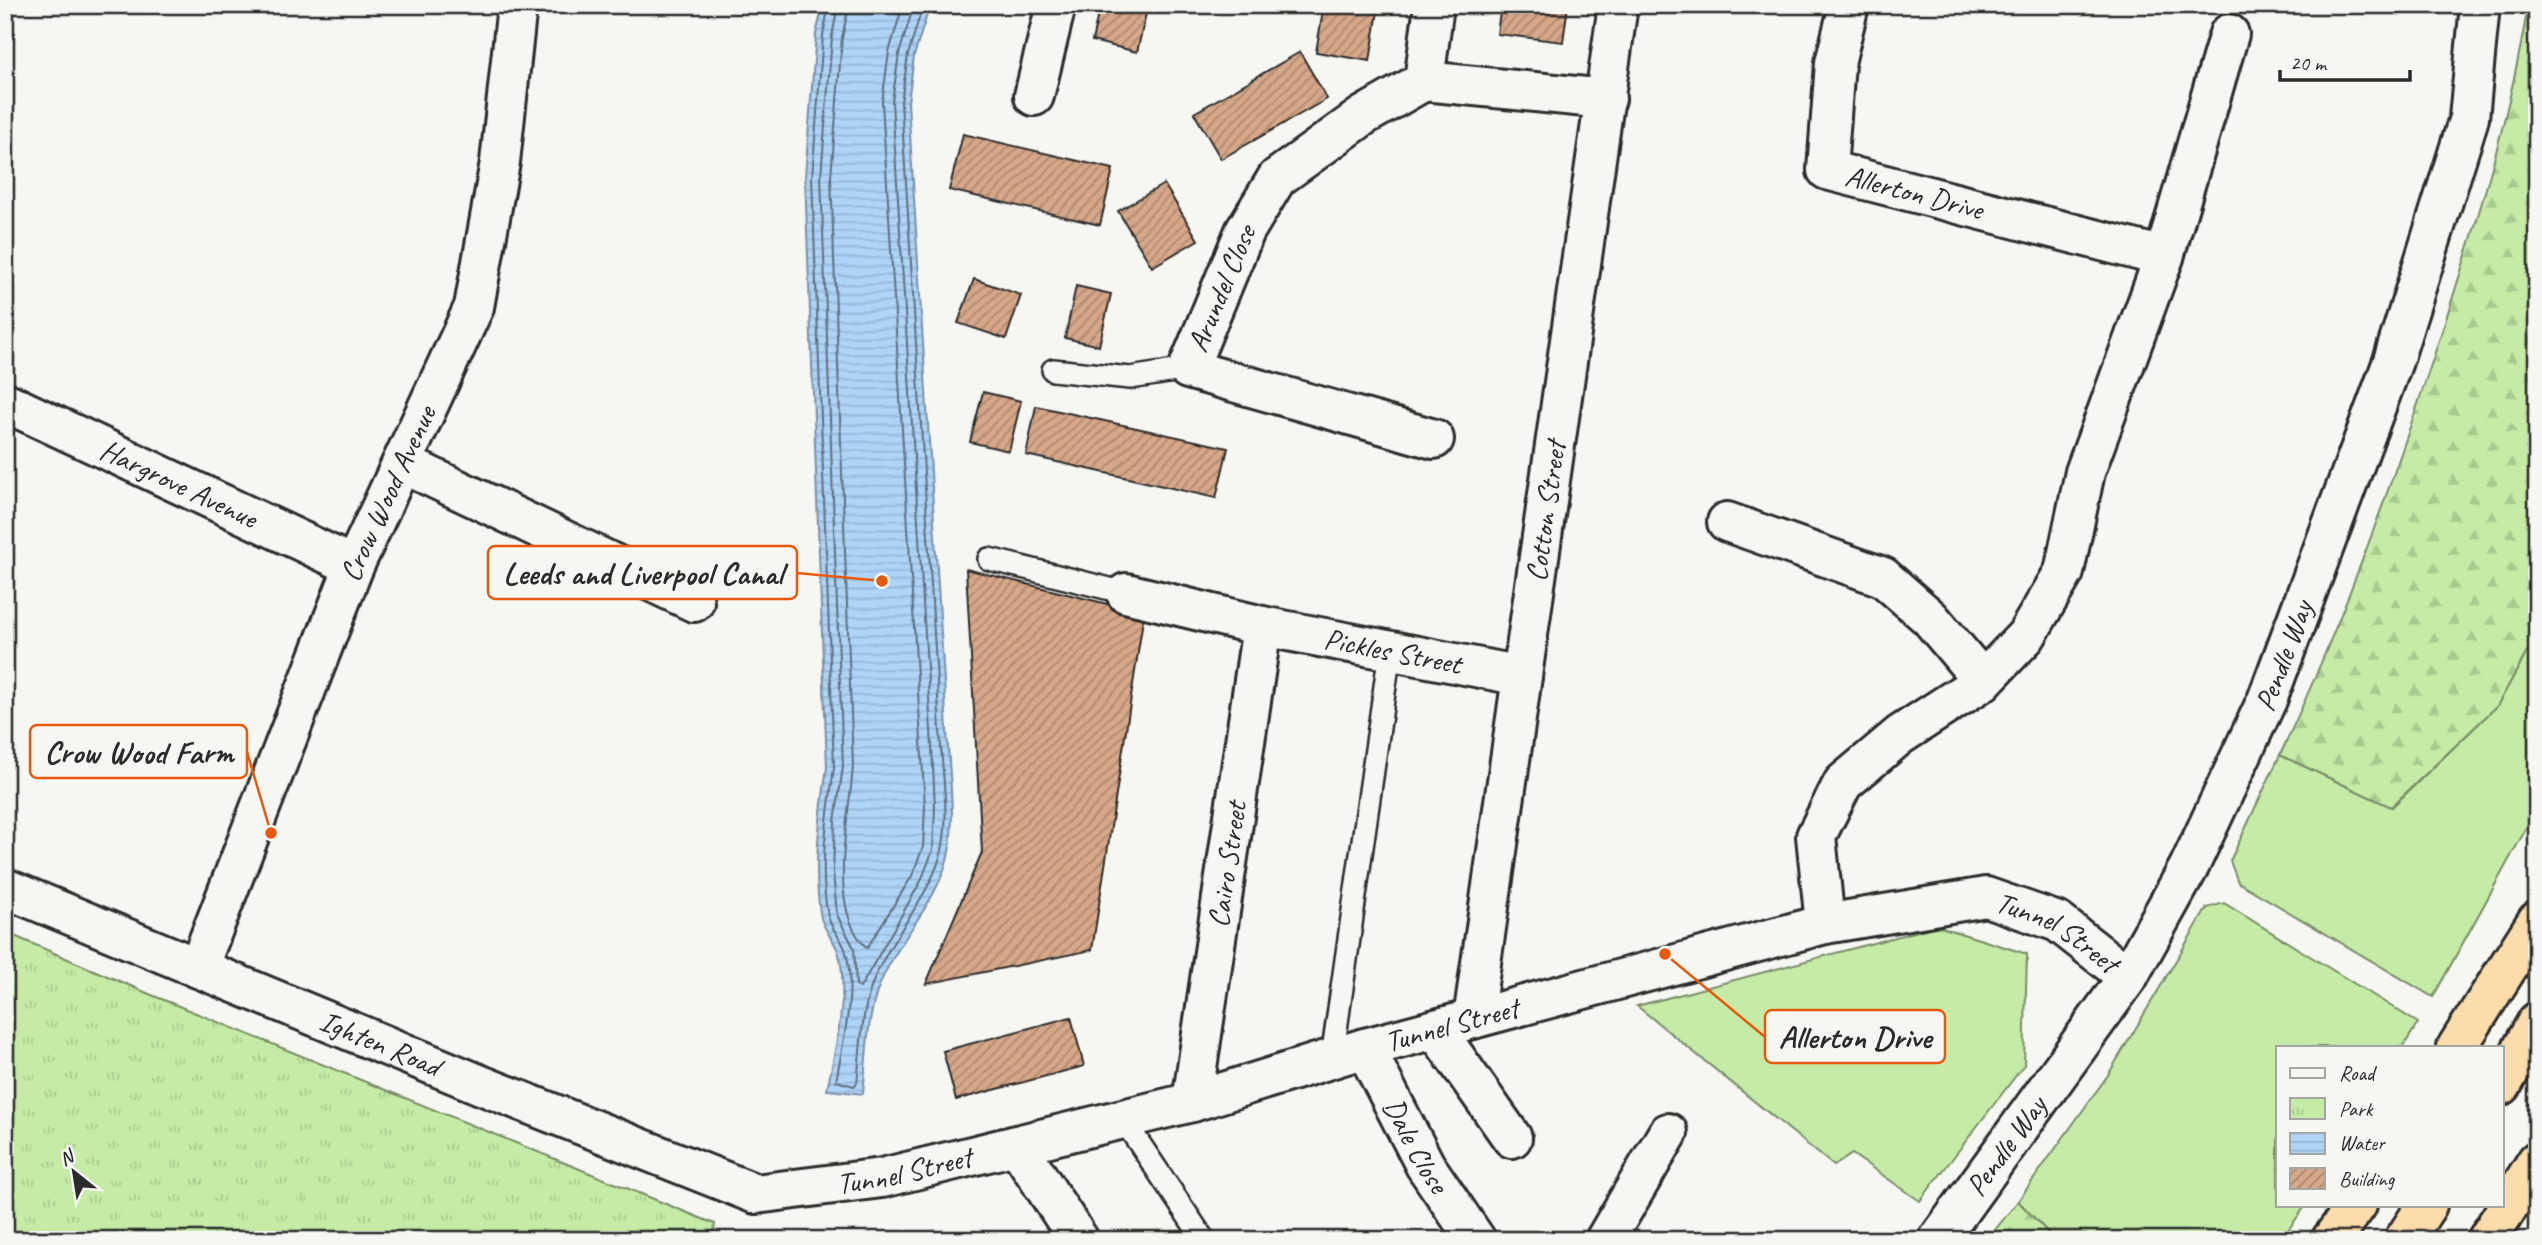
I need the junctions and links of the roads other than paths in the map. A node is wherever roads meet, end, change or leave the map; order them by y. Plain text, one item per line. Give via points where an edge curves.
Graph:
1 (517, 5) edge
2 (1056, 5) edge
3 (1434, 5) edge
4 (1618, 5) edge
5 (1849, 5) edge
6 (2480, 5) edge
7 (2229, 34) dead end
8 (1424, 80) junction
9 (1034, 96) dead end
10 (1606, 99) junction
11 (2164, 257) junction
12 (1188, 369) junction
13 (1053, 370) dead end
14 (5, 402) edge
15 (1434, 439) dead end
16 (402, 463) junction
17 (1727, 522) dead end
18 (989, 559) dead end
19 (354, 566) junction
20 (1126, 593) joint
21 (694, 601) dead end
22 (1262, 626) junction
23 (1390, 651) junction
24 (1522, 676) junction
25 (1983, 681) junction
26 (5, 888) edge
27 (2537, 920) edge
28 (1825, 924) junction
29 (198, 968) junction
30 (2128, 976) junction
31 (1474, 1019) junction
32 (2537, 1022) edge
33 (1436, 1030) junction
34 (2458, 1046) edge
35 (1349, 1053) junction
36 (2504, 1081) edge
37 (1192, 1102) junction
38 (1124, 1119) junction
39 (1668, 1133) dead end
40 (1512, 1138) dead end
41 (1017, 1145) junction
42 (2537, 1161) edge
43 (756, 1194) joint
44 (2356, 1206) edge
45 (2426, 1206) edge
46 (1079, 1240) edge
47 (1204, 1240) edge
48 (1476, 1240) edge
49 (1605, 1240) edge
50 (1938, 1240) edge
51 (2331, 1240) edge
52 (2404, 1240) edge
53 (2487, 1240) edge

1 - 16 street, Crow Wood Avenue via 500,162 474,307
2 - 9 street
3 - 8 street
4 - 10 street, Cotton Street
5 - 11 street, Allerton Drive via 1835,63 1827,170
6 - 30 street, Pendle Way via 2469,118 2388,374 2266,700 2189,867
7 - 11 street
8 - 10 street
8 - 12 street, Arundel Close via 1363,116 1278,178 1245,231
10 - 24 street, Cotton Street
11 - 25 street via 2085,471 2064,572 2026,636
12 - 13 lane via 1130,378
12 - 15 street, Arundel Close
14 - 19 street, Hargrove Avenue
16 - 19 street, Crow Wood Avenue
16 - 21 street
17 - 25 street via 1883,577 1930,618
18 - 20 lane
19 - 29 street, Crow Wood Avenue
20 - 22 street, Pickles Street
22 - 23 street, Pickles Street
22 - 37 street, Cairo Street
23 - 24 street, Pickles Street
23 - 35 lane
24 - 31 street, Cotton Street
25 - 28 street via 1900,735 1843,783 1816,836
26 - 29 street, Ighten Road
27 - 34 highway
28 - 30 street, Tunnel Street via 1986,897 2058,922
28 - 31 street, Tunnel Street
29 - 43 street, Ighten Road
30 - 50 street, Pendle Way
31 - 33 street, Tunnel Street
32 - 36 highway
33 - 35 street, Tunnel Street
33 - 40 street
35 - 37 street, Tunnel Street
35 - 48 street, Dale Close
37 - 38 street, Tunnel Street
38 - 41 street, Tunnel Street
38 - 47 lane
39 - 49 street
41 - 43 street, Tunnel Street via 882,1178
41 - 46 street
42 - 53 highway
44 - 51 highway
45 - 52 highway

